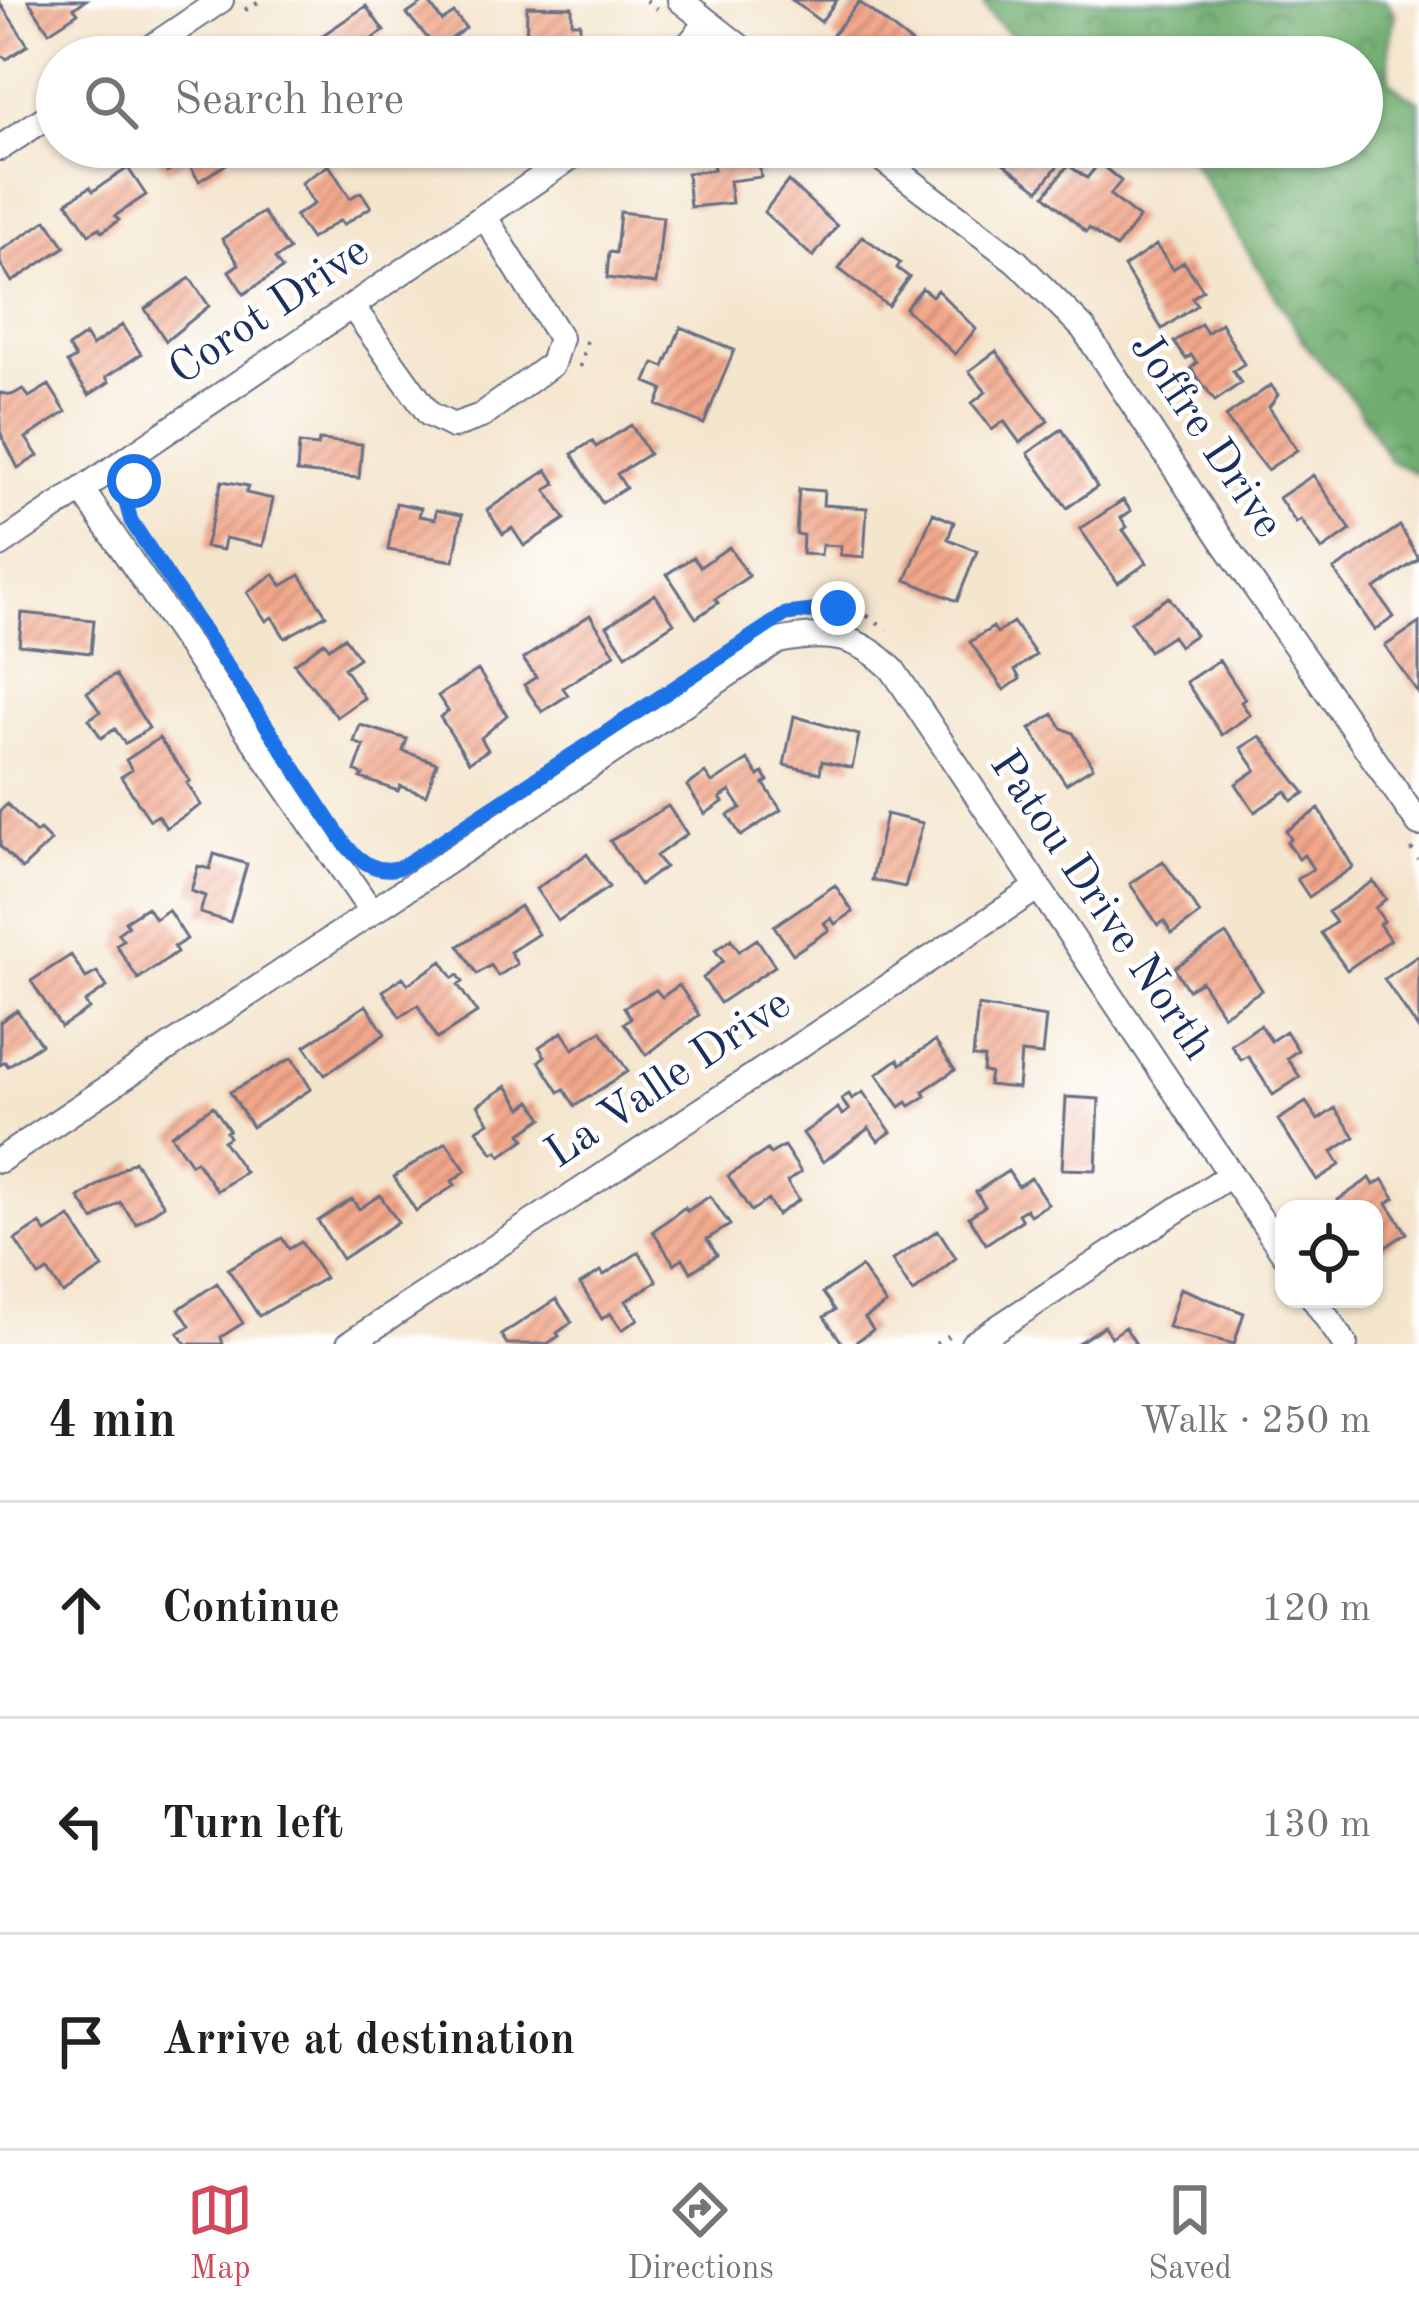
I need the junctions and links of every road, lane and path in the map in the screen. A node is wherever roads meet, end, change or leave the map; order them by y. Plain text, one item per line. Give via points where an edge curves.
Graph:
1 (221, 0) edge
2 (646, 0) edge
3 (671, 7) edge
4 (708, 22) junction
5 (168, 36) edge
6 (696, 36) edge
7 (726, 36) edge
8 (36, 124) edge
9 (0, 148) edge
10 (569, 168) edge
11 (894, 168) edge
12 (484, 218) junction
13 (352, 306) junction
14 (586, 330) dead end
15 (571, 382) dead end
16 (82, 490) junction
17 (0, 544) edge
18 (814, 609) dead end
19 (894, 637) dead end
20 (1414, 834) edge
21 (1419, 860) edge
22 (1036, 888) junction
23 (371, 911) junction
24 (0, 1160) edge
25 (1230, 1175) junction
26 (1275, 1241) edge
27 (1321, 1308) edge
28 (964, 1338) edge
29 (349, 1344) edge
30 (936, 1344) edge
31 (1345, 1344) edge

1 - 5 street
2 - 3 path
3 - 4 street
4 - 6 street
4 - 7 street
8 - 9 street
10 - 12 street, Corot Drive
11 - 20 street, Joffre Drive via 1016,261 1083,328
12 - 13 street, Corot Drive
12 - 13 street via 560,338 552,364 481,416 453,426 429,414
13 - 16 street, Corot Drive
14 - 15 path
16 - 17 street, Corot Drive
16 - 23 street
18 - 19 path via 863,613
20 - 21 path
22 - 23 street, Patou Drive North via 893,670 867,646 824,633 778,641
22 - 25 street, Patou Drive North
22 - 29 street, La Valle Drive
23 - 24 street
25 - 26 street, Patou Drive North
25 - 28 street
27 - 31 street
28 - 30 path

